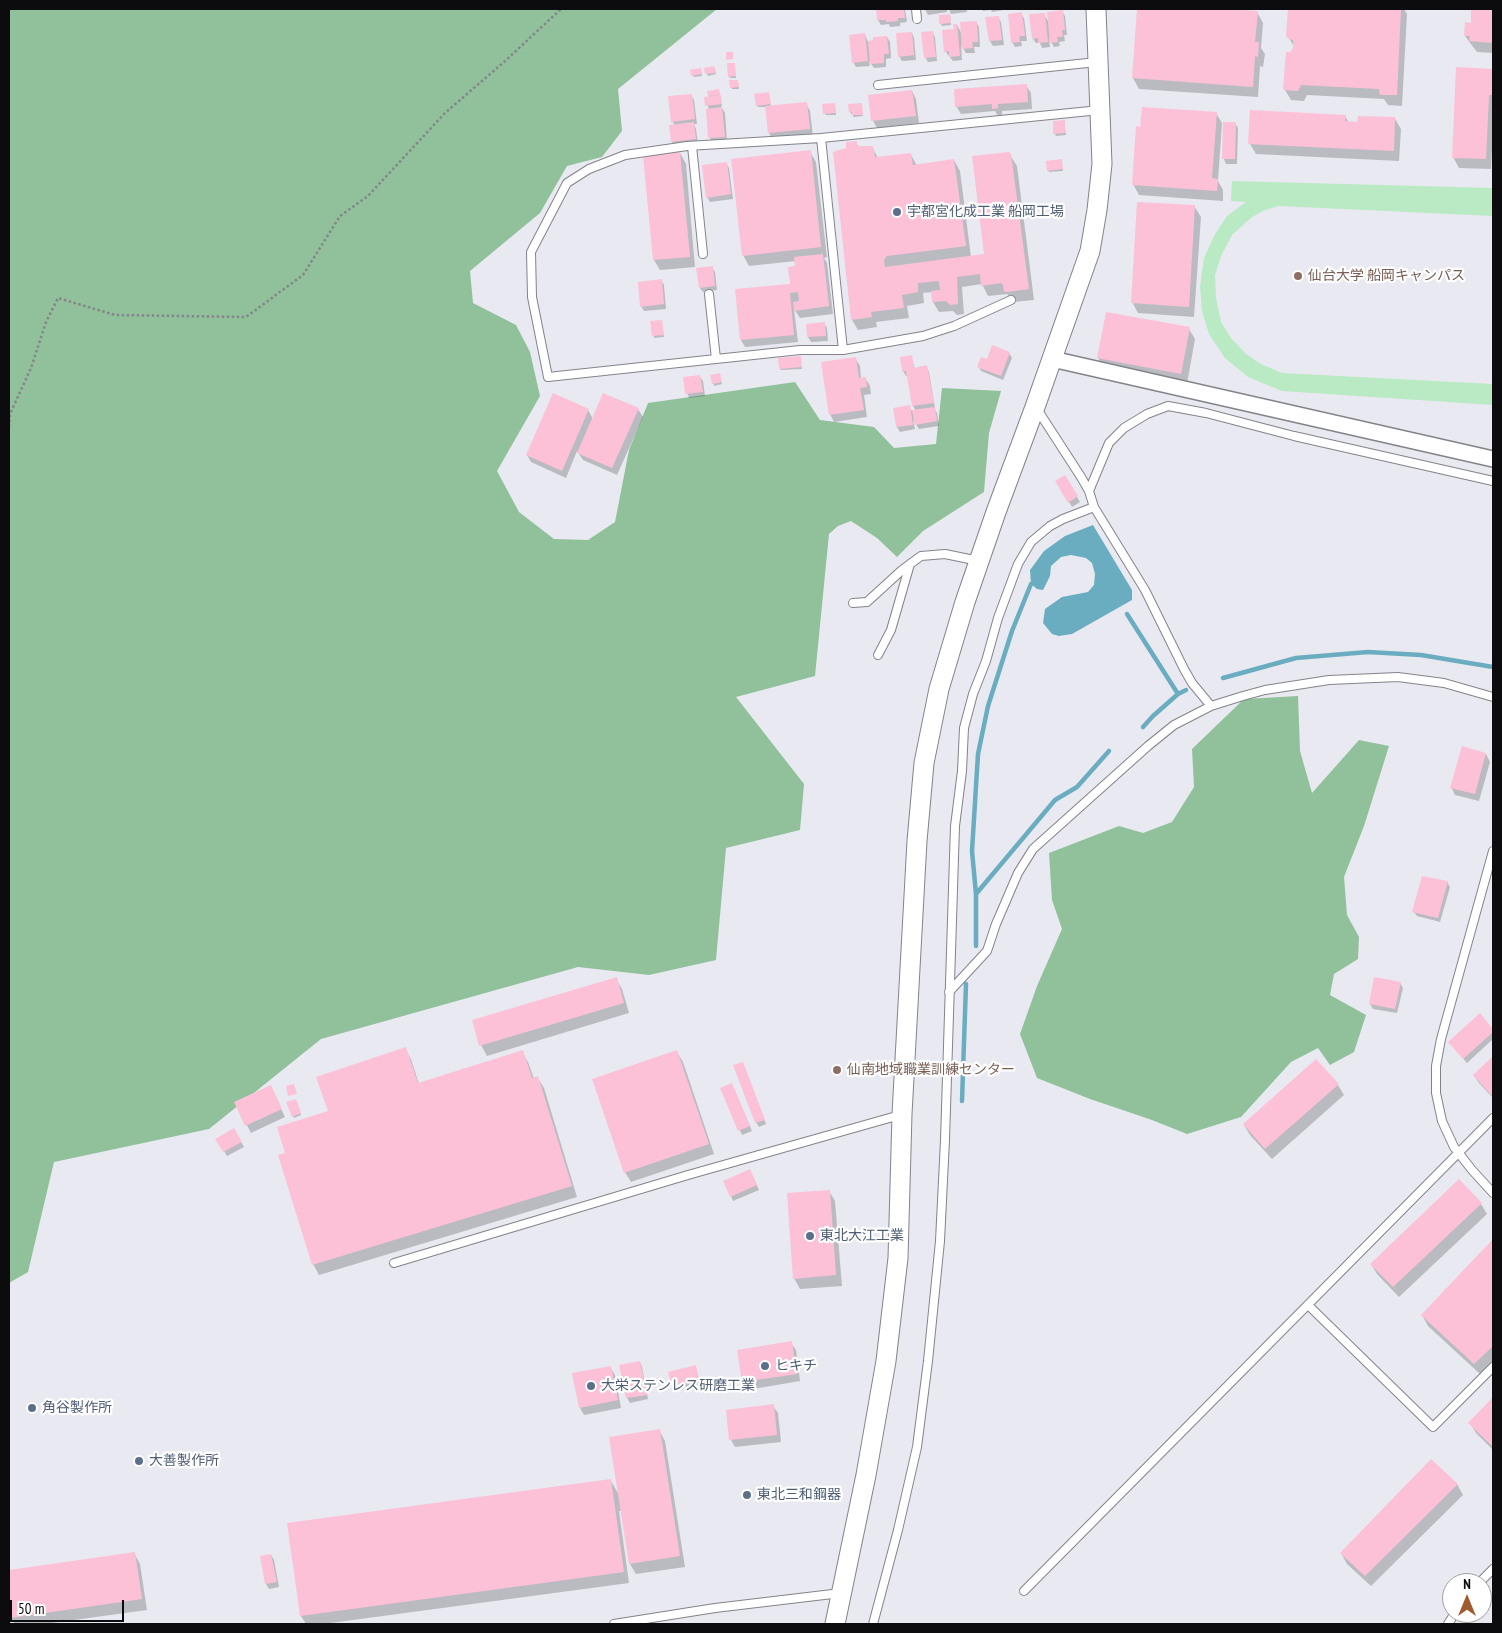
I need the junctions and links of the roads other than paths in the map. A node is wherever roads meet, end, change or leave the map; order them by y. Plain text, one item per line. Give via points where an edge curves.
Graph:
1 (916, 9) edge
2 (1096, 9) edge
3 (917, 19) dead end
4 (1098, 62) junction
5 (878, 85) dead end
6 (1100, 110) junction
7 (821, 138) junction
8 (692, 146) junction
9 (703, 254) dead end
10 (709, 294) dead end
11 (1011, 300) dead end
12 (843, 350) junction
13 (716, 359) junction
14 (1052, 359) junction
15 (1035, 407) junction
16 (1493, 459) edge
17 (1493, 481) edge
18 (1089, 490) junction
19 (1094, 507) junction
20 (979, 561) junction
21 (910, 564) junction
22 (853, 603) dead end
23 (878, 655) dead end
24 (1493, 697) edge
25 (1211, 706) junction
26 (1493, 851) edge
27 (949, 992) junction
28 (902, 1114) junction
29 (1493, 1118) edge
30 (1458, 1153) junction
31 (1493, 1192) edge
32 (394, 1263) dead end
33 (1308, 1305) junction
34 (1493, 1367) edge
35 (1024, 1591) dead end
36 (841, 1593) junction
37 (614, 1624) edge
38 (835, 1624) edge
39 (873, 1624) edge

1 - 3 lane
2 - 4 street
4 - 5 lane
4 - 6 street
6 - 7 lane
6 - 14 street via 1102,164 1098,210 1090,250
7 - 8 lane
7 - 12 lane
8 - 9 lane
8 - 13 lane via 624,154 589,169 567,183 531,252 532,297 548,377
10 - 13 lane
11 - 12 lane via 923,336
12 - 13 lane via 800,350
14 - 15 street
14 - 16 street
15 - 18 lane
15 - 20 street
17 - 18 lane via 1168,406 1124,428 1109,443
18 - 19 lane
19 - 25 lane via 1145,590 1192,683
19 - 27 lane via 1057,522 1031,542 1018,564 973,694 964,728 955,826
20 - 21 lane via 945,554 921,556
20 - 28 street via 939,689 924,763
21 - 22 lane via 867,602
21 - 23 lane via 891,630
24 - 25 lane via 1444,683 1398,677 1329,680 1265,690
25 - 27 lane via 1174,725 1154,740 1033,849 1018,873 987,951
26 - 30 lane via 1436,1066 1436,1093 1442,1121
27 - 39 lane via 941,1223 928,1361 917,1447
28 - 32 lane
28 - 36 street via 898,1258 886,1360
29 - 30 lane
30 - 31 lane
30 - 33 lane
33 - 34 lane via 1433,1427
33 - 35 lane
36 - 37 lane
36 - 38 street

